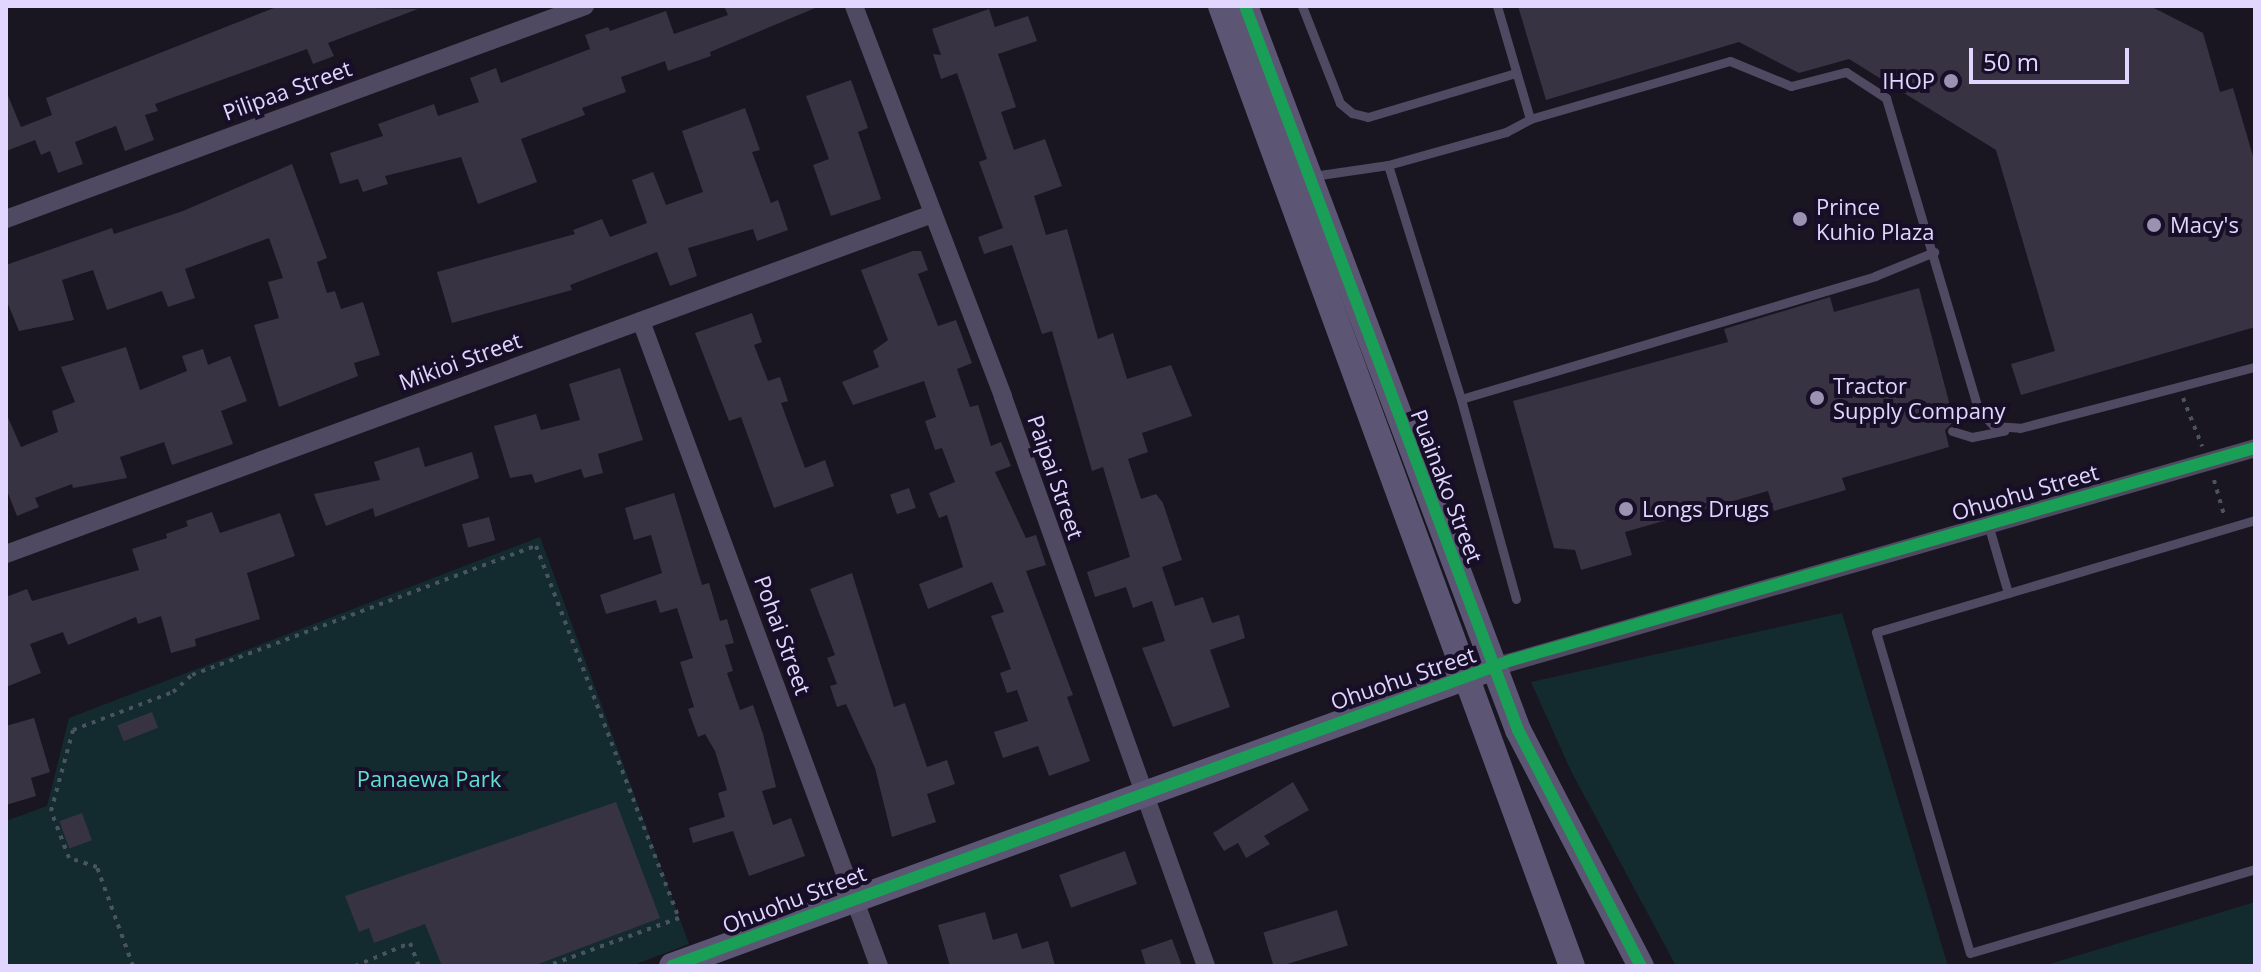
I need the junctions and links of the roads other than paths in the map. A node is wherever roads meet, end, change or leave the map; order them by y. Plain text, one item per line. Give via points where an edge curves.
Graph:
1 (585, 6) edge
2 (854, 6) edge
3 (1221, 6) edge
4 (1245, 6) edge
5 (1302, 6) edge
6 (1497, 6) edge
7 (1516, 73) junction
8 (1530, 119) junction
9 (1388, 165) junction
10 (1297, 178) junction
11 (932, 214) junction
12 (6, 219) edge
13 (1934, 252) junction
14 (641, 321) junction
15 (2255, 367) edge
16 (1461, 399) junction
17 (2011, 429) junction
18 (1952, 431) dead end
19 (2255, 448) edge
20 (2255, 520) edge
21 (1988, 524) junction
22 (6, 554) edge
23 (2008, 593) junction
24 (1516, 599) dead end
25 (1494, 667) junction
26 (1469, 676) junction
27 (1143, 795) junction
28 (2255, 869) edge
29 (854, 897) junction
30 (720, 958) edge
31 (672, 966) edge
32 (879, 966) edge
33 (1206, 966) edge
34 (1572, 966) edge
35 (1641, 966) edge

1 - 12 street, Pilipaa Street
2 - 11 street, Paipai Street
3 - 10 street, Puainako Street
4 - 10 street, Puainako Street
5 - 7 lane via 1340,103 1352,113 1368,117
6 - 7 lane
7 - 8 lane
8 - 9 lane via 1506,132
8 - 13 lane via 1730,61 1791,86 1846,72 1886,98 1893,109
9 - 10 lane
9 - 16 lane
10 - 25 street, Puainako Street
10 - 26 street, Puainako Street
11 - 14 street, Mikioi Street
11 - 27 street, Paipai Street via 1003,397
13 - 16 lane via 1875,276
13 - 17 lane via 1978,409 1988,422
14 - 22 street, Mikioi Street
14 - 29 street, Pohai Street
15 - 17 lane
16 - 24 lane
17 - 18 lane via 1972,437
19 - 21 street, Ohuohu Street
20 - 23 lane
21 - 23 lane
21 - 25 street, Ohuohu Street
23 - 28 lane via 1876,632 1970,953
25 - 26 street, Ohuohu Street
25 - 35 street, Puainako Street via 1543,784
26 - 27 street, Ohuohu Street
26 - 34 street, Puainako Street
27 - 29 street, Ohuohu Street
27 - 33 street, Paipai Street
29 - 30 street, Ohuohu Street
29 - 32 street, Pohai Street
30 - 31 street, Ohuohu Street

